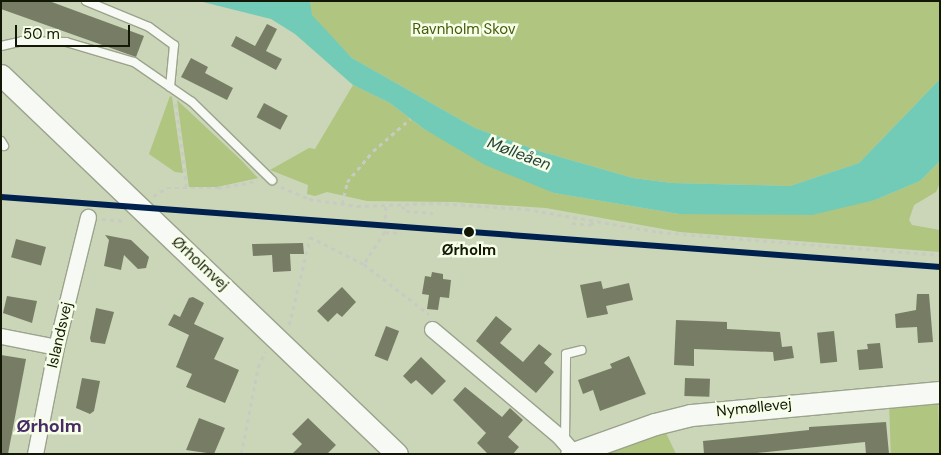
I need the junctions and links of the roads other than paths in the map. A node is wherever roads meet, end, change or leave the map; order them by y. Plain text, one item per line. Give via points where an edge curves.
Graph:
1 (86, 1) edge
2 (1, 46) edge
3 (1, 75) edge
4 (170, 87) junction
5 (272, 180) road end
6 (88, 217) road end
7 (432, 328) road end
8 (1, 336) edge
9 (56, 347) junction
10 (582, 350) dead end
11 (940, 392) edge
12 (570, 450) edge
13 (35, 454) edge
14 (397, 454) edge

1 - 4 lane via 149,27 174,45
2 - 4 lane via 22,41 66,42 134,62
3 - 14 street, Ørholmvej via 132,199 151,205
4 - 5 lane via 192,102
6 - 9 street, Islandsvej
7 - 12 street
8 - 9 street
9 - 13 street, Islandsvej
10 - 12 lane via 566,354
11 - 12 street, Nymøllevej via 691,415

